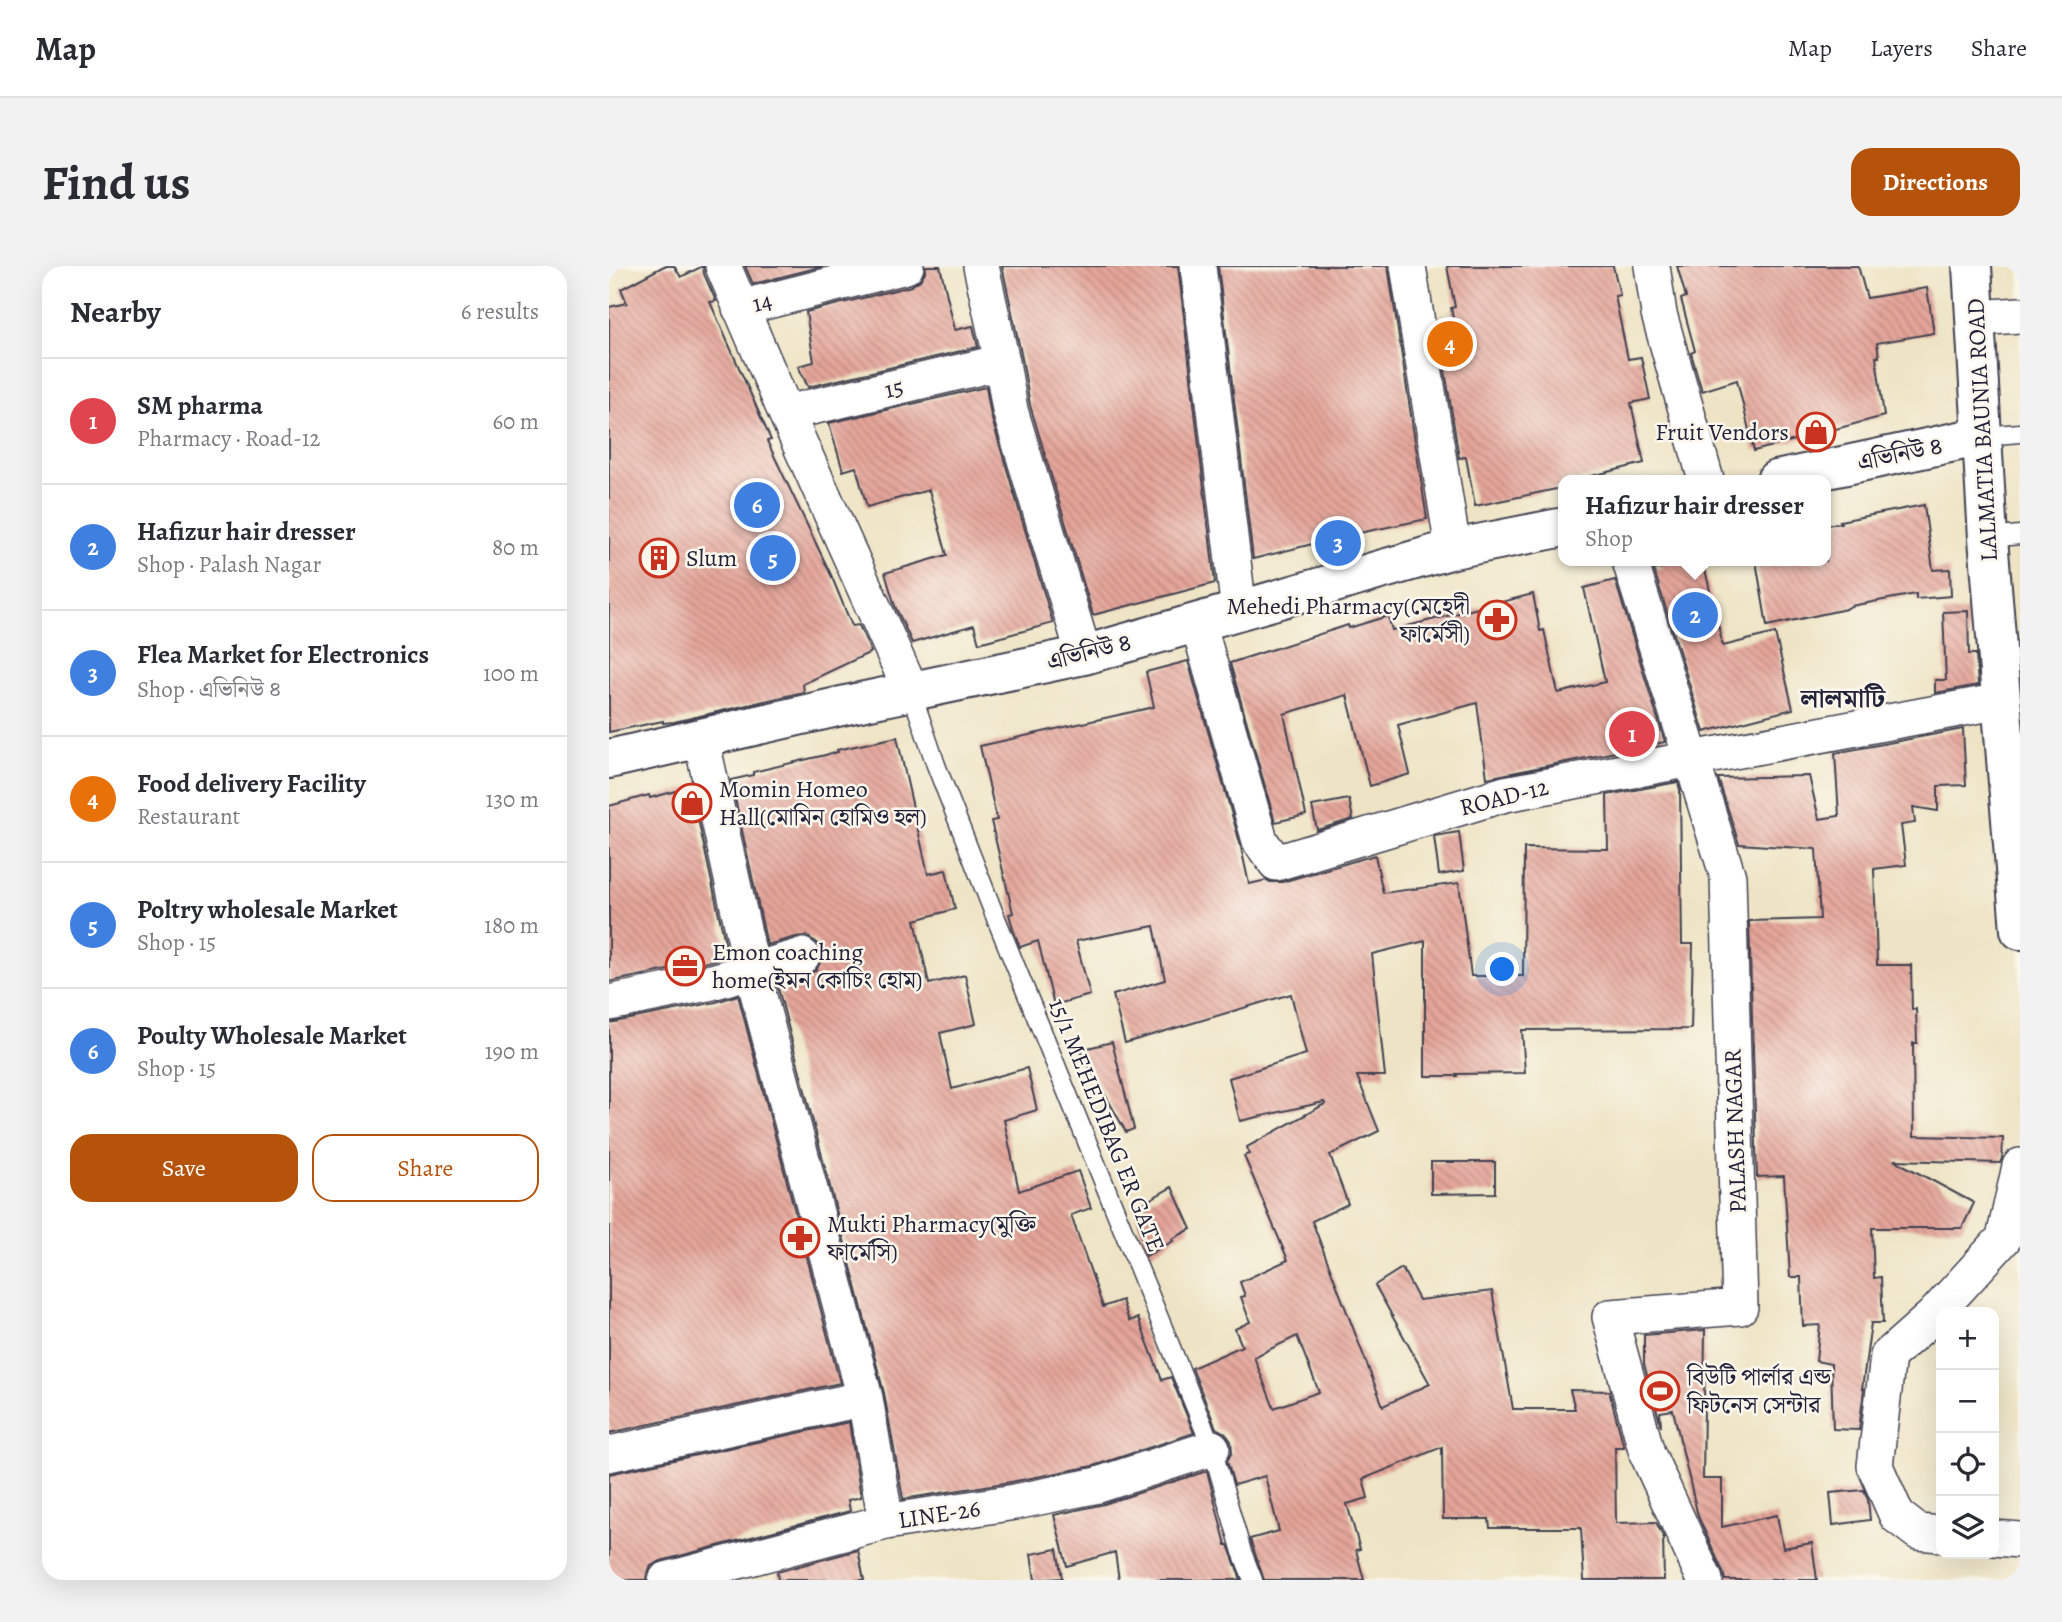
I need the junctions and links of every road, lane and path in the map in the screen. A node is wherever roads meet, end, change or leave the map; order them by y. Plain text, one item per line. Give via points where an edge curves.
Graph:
1 (723, 266) edge
2 (906, 266) edge
3 (981, 266) edge
4 (1198, 266) edge
5 (1408, 266) edge
6 (1652, 266) edge
7 (1972, 266) edge
8 (740, 308) junction
9 (2020, 315) edge
10 (1976, 318) junction
11 (1002, 362) junction
12 (786, 413) junction
13 (2002, 434) edge
14 (1705, 475) edge
15 (1801, 475) edge
16 (1558, 528) edge
17 (2004, 536) edge
18 (1453, 549) junction
19 (1632, 566) edge
20 (1239, 612) junction
21 (1198, 623) junction
22 (1084, 655) junction
23 (911, 691) junction
24 (2003, 717) edge
25 (701, 738) junction
26 (1690, 758) junction
27 (609, 759) edge
28 (2015, 822) edge
29 (2020, 926) edge
30 (802, 956) dead end
31 (752, 970) junction
32 (609, 1003) edge
33 (2020, 1166) edge
34 (852, 1401) dead end
35 (1212, 1448) junction
36 (609, 1454) edge
37 (886, 1522) junction
38 (1936, 1534) edge
39 (1999, 1538) edge
40 (2020, 1540) edge
41 (666, 1580) edge
42 (1253, 1580) edge
43 (1705, 1580) edge

1 - 8 street
2 - 8 street, 14
3 - 11 street
4 - 20 street
5 - 18 street
6 - 14 street via 1659,314
7 - 10 street, LALMATIA BAUNIA ROAD
8 - 12 street
9 - 10 street
10 - 13 street, LALMATIA BAUNIA ROAD
11 - 12 street, 15
11 - 22 street via 1010,410
12 - 23 street
13 - 15 street, এভিনিউ ৪
13 - 17 street, LALMATIA BAUNIA ROAD
16 - 18 street, এভিনিউ ৪
17 - 24 street, LALMATIA BAUNIA ROAD
18 - 20 street, এভিনিউ ৪
19 - 26 street, PALASH NAGAR
20 - 21 street, এভিনিউ ৪
21 - 22 street, এভিনিউ ৪
21 - 26 street, ROAD-12 via 1260,841 1276,863 1505,794
22 - 23 street, এভিনিউ ৪
23 - 25 street, এভিনিউ ৪
23 - 35 lane, 15/1 MEHEDIBAG ER GATE via 993,911
24 - 26 street, ROAD-12
24 - 28 street, LALMATIA BAUNIA ROAD
25 - 27 street, এভিনিউ ৪
25 - 31 street
26 - 43 street, PALASH NAGAR via 1728,877 1740,1307 1610,1317 1647,1454
28 - 29 street, LALMATIA BAUNIA ROAD
30 - 31 street
31 - 32 street
31 - 37 street via 865,1398
33 - 38 street via 2004,1238 1933,1316 1888,1356 1875,1466 1897,1516 1918,1532
34 - 36 street
35 - 37 street, LINE-26 via 1098,1485
35 - 42 lane, 15/1 MEHEDIBAG ER GATE
37 - 41 street, LINE-26
39 - 40 street

